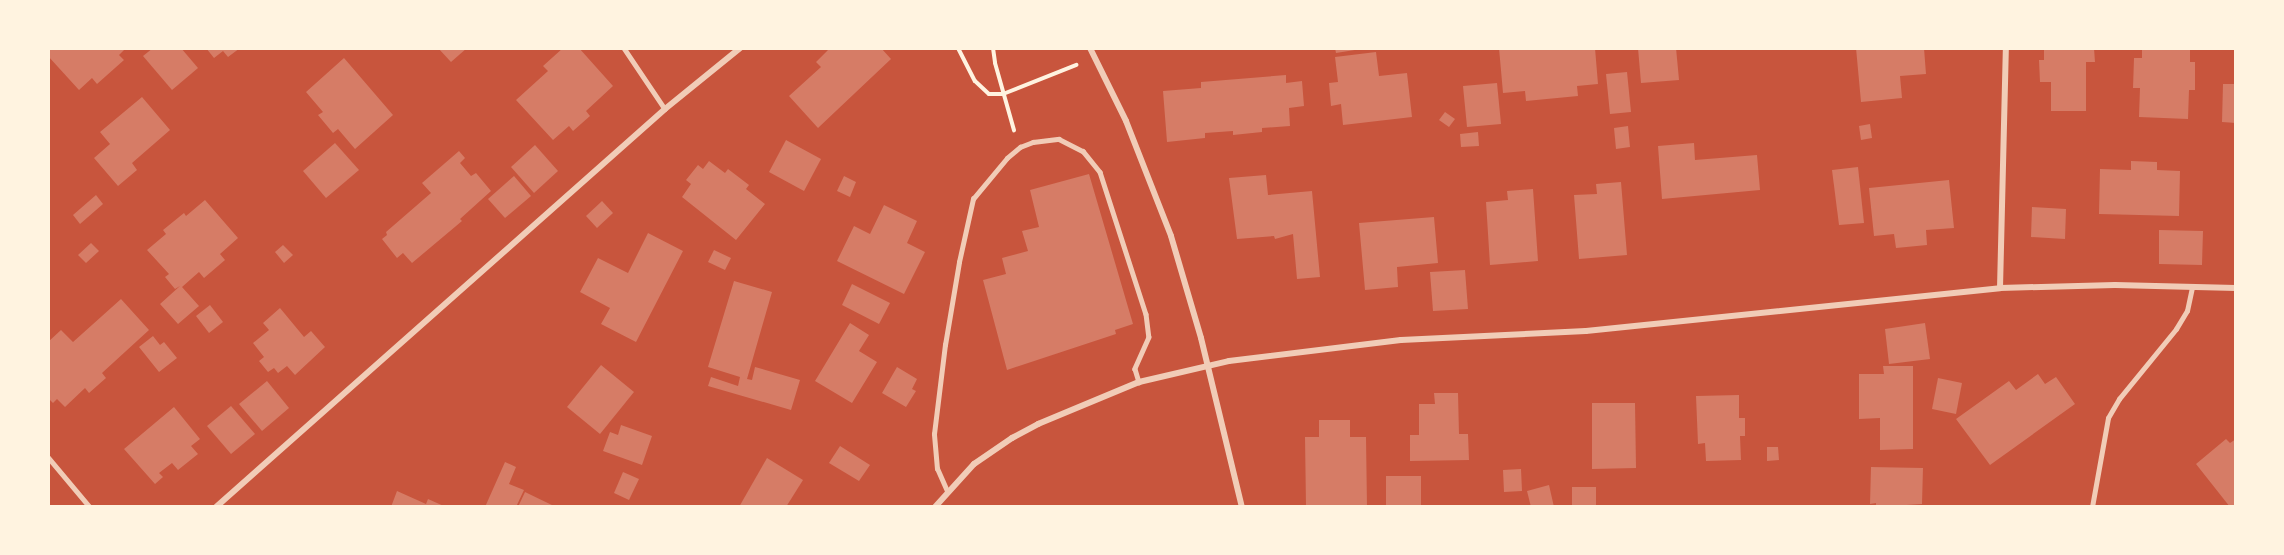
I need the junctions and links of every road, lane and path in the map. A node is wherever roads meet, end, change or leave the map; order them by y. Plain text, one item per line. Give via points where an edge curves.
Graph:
1 (624, 48) edge
2 (740, 48) edge
3 (958, 48) edge
4 (993, 48) edge
5 (1090, 48) edge
6 (2006, 48) edge
7 (1077, 64) dead end
8 (1003, 94) junction
9 (666, 109) junction
10 (1020, 147) junction
11 (2192, 287) junction
12 (2000, 288) junction
13 (2236, 288) edge
14 (1207, 365) junction
15 (1139, 382) junction
16 (48, 457) edge
17 (947, 491) junction
18 (90, 507) edge
19 (216, 507) edge
20 (935, 507) edge
21 (1242, 507) edge
22 (2092, 507) edge

1 - 9 lane
2 - 9 street
3 - 8 path via 975,81 989,94
4 - 8 path
5 - 14 street via 1153,188 1191,302
6 - 12 street
7 - 8 path
8 - 10 path
9 - 19 street
10 - 15 lane via 1059,139 1083,152 1100,172 1146,314 1149,337 1135,369
10 - 17 lane via 1006,158 973,199 959,262 937,400 934,455
11 - 12 street
11 - 13 street
11 - 22 lane via 2187,311 2176,329 2108,418
12 - 14 street via 1586,331 1350,345
14 - 15 street
14 - 21 street
15 - 17 street via 1071,408 1012,438 974,465
16 - 18 lane
17 - 20 street

